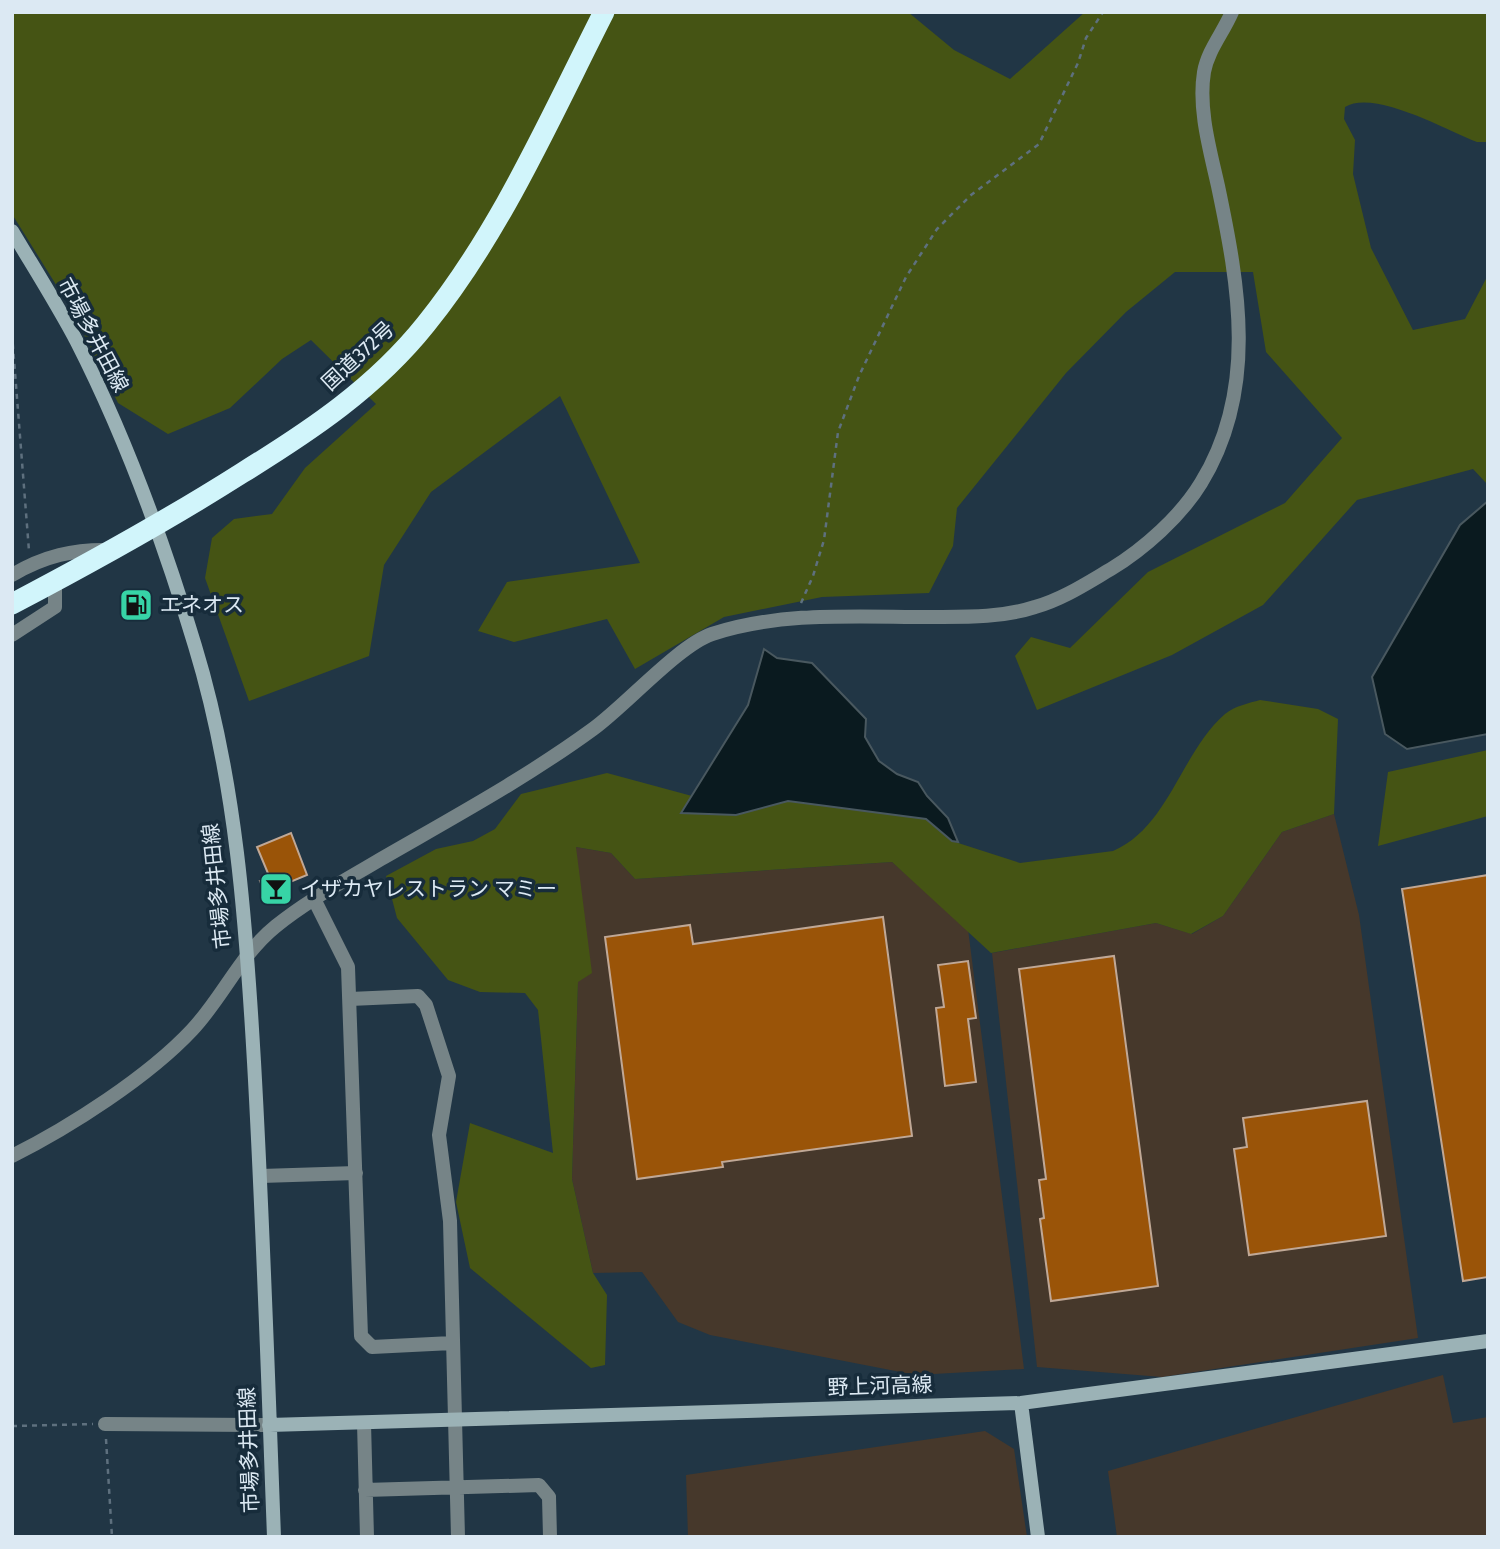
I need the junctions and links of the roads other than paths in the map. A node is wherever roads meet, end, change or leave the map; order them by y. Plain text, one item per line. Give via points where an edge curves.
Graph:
1 (604, 12) edge
2 (1232, 12) edge
3 (12, 231) edge
4 (155, 526) junction
5 (111, 550) junction
6 (12, 575) edge
7 (55, 582) junction
8 (12, 604) edge
9 (12, 635) edge
10 (314, 899) junction
11 (246, 955) junction
12 (350, 999) junction
13 (12, 1156) edge
14 (356, 1173) junction
15 (261, 1176) junction
16 (1488, 1341) edge
17 (452, 1343) junction
18 (1021, 1403) junction
19 (454, 1420) junction
20 (364, 1423) junction
21 (106, 1424) road end
22 (270, 1425) junction
23 (456, 1488) junction
24 (365, 1490) junction
25 (274, 1537) edge
26 (367, 1537) edge
27 (458, 1537) edge
28 (550, 1537) edge
29 (1038, 1537) edge

1 - 4 highway, 国道372号 via 503,209 426,323 394,361 305,435
2 - 10 street via 1209,53 1202,98 1237,286 1241,357 1218,449 1189,500 1131,557 1064,597 1032,609 977,618 794,618 709,635 591,730
3 - 4 main road, 市場多井田線 via 76,341
4 - 5 highway, 国道372号
4 - 11 main road, 市場多井田線 via 196,648 223,767 244,895
5 - 6 street via 77,550
5 - 7 highway, 国道372号
7 - 8 highway, 国道372号
7 - 9 street via 55,607
10 - 11 street
10 - 12 street via 348,967
11 - 13 street via 214,1005 158,1062
11 - 15 main road, 市場多井田線
12 - 14 street
12 - 17 street via 418,996 426,1005 449,1076 439,1135 450,1221
14 - 15 street
14 - 17 street via 361,1336 372,1347
15 - 22 main road, 市場多井田線
16 - 18 main road, 野上河高線
17 - 19 street
18 - 19 main road, 野上河高線
18 - 29 main road
19 - 20 main road, 野上河高線
19 - 23 street
20 - 22 main road, 野上河高線
20 - 24 street
21 - 22 street
22 - 25 main road, 市場多井田線
23 - 24 street
23 - 27 street
23 - 28 street via 540,1485 549,1497
24 - 26 street

